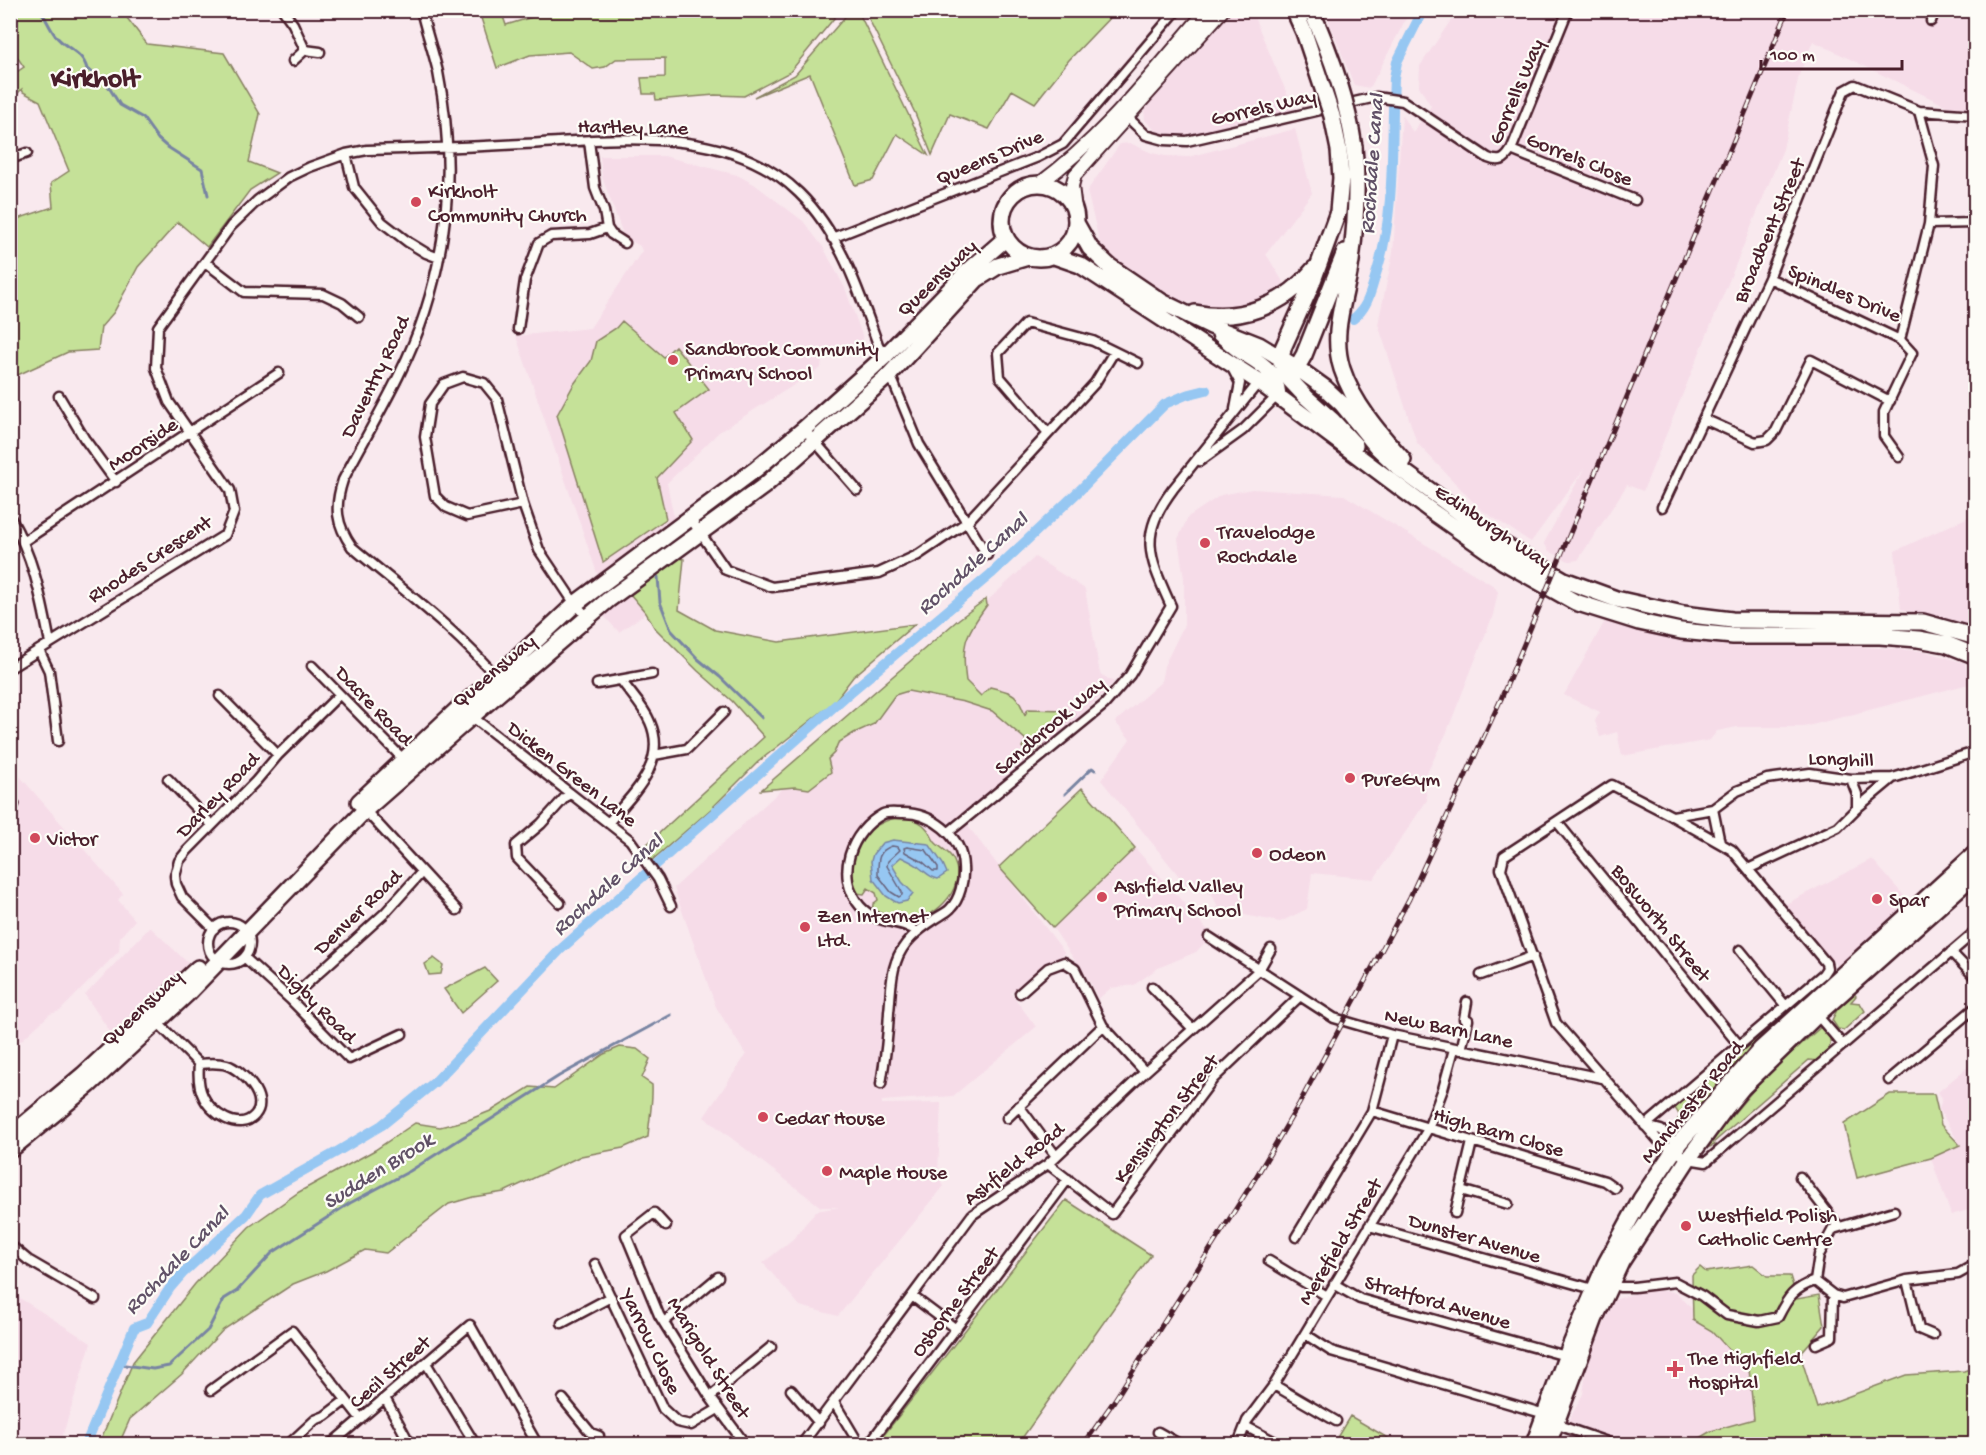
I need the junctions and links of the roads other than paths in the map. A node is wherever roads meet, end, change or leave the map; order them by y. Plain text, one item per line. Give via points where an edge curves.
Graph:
1 (421, 10) edge
2 (1177, 10) edge
3 (1294, 10) edge
4 (1311, 10) edge
5 (1568, 10) edge
6 (1935, 10) edge
7 (285, 11) edge
8 (1214, 12) edge
9 (1931, 21) dead end
10 (305, 50) junction
11 (320, 52) dead end
12 (293, 61) dead end
13 (1919, 111) junction
14 (1419, 112) joint
15 (1124, 115) junction
16 (1976, 115) edge
17 (589, 141) junction
18 (447, 148) junction
19 (1346, 148) junction
20 (1511, 150) junction
21 (27, 153) dead end
22 (346, 154) junction
23 (10, 159) edge
24 (1039, 184) junction
25 (1635, 200) dead end
26 (1075, 217) junction
27 (1976, 223) edge
28 (1929, 224) junction
29 (1354, 226) junction
30 (607, 228) junction
31 (832, 238) junction
32 (1005, 239) junction
33 (624, 243) dead end
34 (1054, 256) junction
35 (1028, 257) junction
36 (439, 258) junction
37 (1321, 260) junction
38 (205, 262) junction
39 (1769, 279) junction
40 (1162, 302) junction
41 (359, 318) dead end
42 (1211, 326) junction
43 (518, 329) dead end
44 (1900, 340) junction
45 (1114, 352) junction
46 (1281, 357) junction
47 (883, 358) junction
48 (1224, 359) junction
49 (1138, 363) dead end
50 (279, 373) dead end
51 (890, 374) junction
52 (1293, 374) junction
53 (1264, 377) junction
54 (58, 396) dead end
55 (1278, 396) junction
56 (1890, 401) junction
57 (1233, 415) junction
58 (1704, 419) junction
59 (804, 429) junction
60 (190, 433) junction
61 (1048, 433) junction
62 (815, 441) junction
63 (1899, 457) dead end
64 (1192, 467) junction
65 (1378, 471) junction
66 (116, 482) junction
67 (857, 490) dead end
68 (1433, 493) junction
69 (523, 504) junction
70 (1662, 507) dead end
71 (10, 517) edge
72 (690, 518) junction
73 (967, 522) junction
74 (700, 533) junction
75 (24, 541) junction
76 (987, 555) dead end
77 (575, 604) junction
78 (588, 617) junction
79 (1976, 637) edge
80 (50, 643) junction
81 (39, 650) junction
82 (1976, 656) edge
83 (312, 666) dead end
84 (10, 668) edge
85 (652, 674) dead end
86 (621, 680) junction
87 (501, 682) junction
88 (597, 684) dead end
89 (339, 694) junction
90 (220, 696) dead end
91 (466, 711) junction
92 (724, 712) dead end
93 (58, 741) dead end
94 (1972, 753) dead end
95 (654, 755) junction
96 (278, 756) junction
97 (408, 765) junction
98 (1893, 778) junction
99 (168, 779) dead end
100 (1851, 779) junction
101 (569, 792) junction
102 (10, 798) edge
103 (361, 807) junction
104 (10, 808) edge
105 (1857, 808) junction
106 (1713, 809) junction
107 (1672, 816) junction
108 (1557, 822) junction
109 (608, 823) junction
110 (212, 825) junction
111 (949, 832) junction
112 (1720, 843) junction
113 (1976, 853) edge
114 (1748, 869) junction
115 (421, 873) junction
116 (1976, 873) edge
117 (560, 903) dead end
118 (671, 906) dead end
119 (456, 910) dead end
120 (214, 929) junction
121 (244, 929) junction
122 (1976, 931) edge
123 (917, 932) junction
124 (1209, 938) dead end
125 (1271, 949) dead end
126 (1740, 950) dead end
127 (1951, 952) junction
128 (1533, 956) junction
129 (215, 958) junction
130 (245, 958) junction
131 (1258, 970) junction
132 (1481, 975) dead end
133 (1976, 978) edge
134 (1152, 987) dead end
135 (1020, 993) dead end
136 (1300, 996) junction
137 (290, 999) junction
138 (1467, 1002) dead end
139 (1785, 1005) junction
140 (1976, 1007) edge
141 (1817, 1015) junction
142 (153, 1018) junction
143 (1103, 1026) junction
144 (1193, 1029) junction
145 (402, 1034) dead end
146 (1392, 1035) junction
147 (1739, 1045) junction
148 (1843, 1045) junction
149 (1457, 1049) junction
150 (199, 1064) junction
151 (1145, 1072) junction
152 (1602, 1078) junction
153 (1889, 1080) dead end
154 (881, 1084) dead end
155 (1019, 1106) junction
156 (1372, 1111) junction
157 (1007, 1118) dead end
158 (1646, 1126) junction
159 (1428, 1129) junction
160 (15, 1132) edge
161 (1472, 1142) junction
162 (1676, 1147) junction
163 (10, 1150) edge
164 (1056, 1156) junction
165 (1688, 1159) junction
166 (1048, 1164) junction
167 (1800, 1177) dead end
168 (1068, 1179) junction
169 (1615, 1188) dead end
170 (1461, 1190) junction
171 (1508, 1204) dead end
172 (1894, 1211) dead end
173 (1455, 1212) dead end
174 (666, 1226) dead end
175 (1369, 1226) junction
176 (1838, 1226) junction
177 (1296, 1237) dead end
178 (10, 1245) edge
179 (1269, 1261) dead end
180 (595, 1264) dead end
181 (1976, 1264) edge
182 (718, 1277) dead end
183 (1907, 1280) junction
184 (1815, 1281) junction
185 (1334, 1284) junction
186 (1600, 1284) junction
187 (1833, 1294) junction
188 (912, 1296) junction
189 (1327, 1296) junction
190 (610, 1297) junction
191 (95, 1299) dead end
192 (664, 1322) junction
193 (562, 1323) dead end
194 (956, 1329) junction
195 (1305, 1334) junction
196 (1932, 1335) dead end
197 (1816, 1344) dead end
198 (771, 1347) dead end
199 (1566, 1356) junction
200 (426, 1364) junction
201 (1274, 1385) junction
202 (210, 1390) dead end
203 (791, 1390) dead end
204 (710, 1397) junction
205 (385, 1398) junction
206 (563, 1399) dead end
207 (346, 1400) junction
208 (834, 1402) junction
209 (718, 1409) junction
210 (361, 1419) junction
211 (1550, 1419) junction
212 (1336, 1421) dead end
213 (819, 1423) junction
214 (1245, 1426) junction
215 (1158, 1432) dead end
216 (342, 1441) edge
217 (1607, 1442) dead end
218 (289, 1444) edge
219 (331, 1444) edge
220 (410, 1444) edge
221 (475, 1444) edge
222 (537, 1444) edge
223 (598, 1444) edge
224 (745, 1444) edge
225 (802, 1444) edge
226 (859, 1444) edge
227 (869, 1444) edge
228 (1179, 1444) edge
229 (1238, 1444) edge
230 (1279, 1444) edge
231 (1534, 1444) edge
232 (1548, 1444) edge

1 - 18 street, Daventry Road via 438,71
2 - 31 street, Queens Drive via 1063,144
3 - 19 highway, bridge
4 - 19 highway, bridge via 1350,120
5 - 20 street, Gorrells Way
6 - 9 street
7 - 10 street
8 - 15 main road
10 - 11 street
10 - 12 street
13 - 16 street, Broadbent Street
13 - 28 street, Spindles Drive via 1934,166
13 - 39 street, Broadbent Street via 1855,85 1844,91
14 - 15 street, Gorrels Way via 1402,101 1376,97 1187,141 1146,135
14 - 20 street, Gorrells Way via 1493,161 1503,160
15 - 24 main road
15 - 26 main road via 1075,175
17 - 18 street, Hartley Lane
17 - 30 street via 595,188
17 - 31 street, Hartley Lane via 670,141 740,156 763,166 799,193
18 - 22 street, Rhodes Crescent
18 - 36 street, Daventry Road via 444,236
19 - 29 highway via 1357,183
19 - 37 highway via 1338,212
20 - 25 street, Gorrels Close
21 - 23 street
22 - 36 street via 354,187 382,222 408,242
22 - 38 street, Rhodes Crescent via 281,182 231,226
24 - 26 highway via 1063,193
24 - 32 highway via 1027,185 1007,201 1001,226
26 - 34 highway via 1074,234
26 - 40 highway, Edinburgh Way via 1090,248
27 - 28 street
28 - 44 street, Spindles Drive
29 - 52 highway
29 - 68 highway via 1351,262 1337,322 1342,369 1375,426
30 - 33 street
30 - 43 street via 590,234 551,236 539,243 525,280
31 - 47 street, Hartley Lane via 849,268
32 - 35 highway via 1016,252
32 - 47 highway, Queensway via 964,274
34 - 35 highway
34 - 48 highway, Edinburgh Way via 1080,265
35 - 51 highway, Queensway via 998,266 977,279
36 - 87 street, Daventry Road via 425,312 410,349 343,480 338,519 352,547 426,607
37 - 40 highway via 1293,292 1262,309 1210,316
37 - 46 highway
38 - 41 street via 244,292 323,294 342,303
38 - 60 street, Rhodes Crescent via 158,327 156,368 169,402
39 - 44 street, Spindles Drive
39 - 58 street, Broadbent Street
40 - 42 highway, Edinburgh Way
42 - 46 highway, Edinburgh Way
42 - 53 highway via 1264,365
44 - 56 street via 1912,353
45 - 49 street
45 - 61 street via 1095,383
45 - 61 street via 1094,341 1026,322 998,354 1000,377
46 - 52 highway, Edinburgh Way
46 - 53 highway
47 - 59 highway, Queensway
48 - 53 highway, Edinburgh Way
48 - 57 street, Sandbrook Way via 1240,383
50 - 60 street, Moorside
51 - 62 highway, Queensway
51 - 73 street via 920,444
52 - 55 highway
52 - 65 highway via 1305,397 1332,420
52 - 68 highway, Edinburgh Way via 1342,404 1377,447
53 - 55 highway, Edinburgh Way
53 - 57 street, Sandbrook Way
54 - 66 street
55 - 64 street via 1243,430
55 - 65 highway, Edinburgh Way
56 - 58 street via 1811,360 1776,431 1767,440 1755,442
56 - 63 street via 1884,412 1884,436
57 - 64 street, Sandbrook Way
58 - 70 street, Broadbent Street
59 - 62 street
59 - 72 highway, Queensway
60 - 66 street, Moorside
60 - 80 street, Rhodes Crescent via 230,490 234,512 225,536
61 - 73 street
62 - 67 street
62 - 74 highway, Queensway via 764,486
64 - 111 street, Sandbrook Way via 1167,496 1154,519 1150,551 1171,606 1130,675 1104,705
65 - 82 highway, Edinburgh Way via 1523,574 1575,602 1639,622 1733,636 1918,639
66 - 75 street, Moorside
68 - 79 highway, Edinburgh Way via 1504,545 1564,580 1625,602 1683,615 1732,620 1923,622
69 - 69 street via 497,399 484,383 463,377 444,384 430,404 425,437 435,496 467,516
69 - 77 street via 539,550
71 - 75 street
72 - 74 street
72 - 77 highway, Queensway
73 - 74 street via 918,555 879,573 772,587 726,570
73 - 76 street
74 - 78 highway, Queensway
75 - 80 street via 38,583
77 - 78 street
77 - 87 highway, Queensway
78 - 87 highway, Queensway
80 - 81 street, Rhodes Crescent
81 - 84 street, Rhodes Crescent
81 - 93 street via 49,671
83 - 89 street, Dacre Road
85 - 86 street
86 - 88 street
86 - 95 street via 650,722
87 - 91 highway, Queensway
89 - 96 street, Darley Road
89 - 97 street, Dacre Road
90 - 96 street
91 - 97 highway, Queensway
91 - 101 street, Dicken Green Lane
92 - 95 street via 687,749
94 - 98 street, Longhill
95 - 109 street via 646,779
96 - 110 street, Darley Road
97 - 103 highway, Queensway
98 - 100 street, Longhill
98 - 105 street
99 - 110 street
100 - 105 street
100 - 106 street, Longhill via 1810,773 1767,779 1737,791
101 - 109 street, Dicken Green Lane
101 - 117 street via 516,845 517,858
102 - 104 street via 14,804
103 - 115 street
103 - 121 highway, Queensway
105 - 114 street via 1838,827
106 - 107 street
106 - 112 street
107 - 108 street via 1612,785
107 - 112 street
108 - 128 street via 1504,856 1501,869
108 - 147 street, Bosworth Street
109 - 118 street, Dicken Green Lane via 640,853
110 - 120 street, Darley Road via 179,861 176,884 182,897
111 - 123 street via 961,854 959,894 950,910
111 - 123 street via 927,816 885,813 862,829 849,854 848,878 861,906 873,917 909,926
112 - 114 street via 1732,850
113 - 162 highway, Manchester Road via 1769,1041
114 - 139 street via 1826,963 1824,974
115 - 119 street
115 - 137 street, Denver Road via 385,913
116 - 141 highway, Manchester Road
120 - 121 street via 225,922
120 - 129 street via 208,944
121 - 129 highway, Queensway
121 - 130 street via 250,942
122 - 127 street, Manchester Road
123 - 154 street via 896,962
124 - 131 street, New Barn Lane
125 - 131 street, Ashfield Road
126 - 139 street
127 - 133 street
127 - 148 street, Manchester Road
128 - 132 street
128 - 152 street via 1556,1023
129 - 130 street via 234,964
129 - 142 highway, Queensway
130 - 137 street, Digby Road
131 - 136 street, New Barn Lane
131 - 144 street, Ashfield Road
134 - 144 street
135 - 143 street via 1048,969 1064,962 1075,969
136 - 146 street, New Barn Lane via 1334,1018
136 - 168 street, Kensington Street via 1213,1079 1112,1214
137 - 145 street, Digby Road via 349,1059
138 - 149 street, Merefield Street via 1464,1019 1468,1020
139 - 147 street
140 - 153 street
141 - 148 street
141 - 165 highway, Manchester Road via 1742,1088
142 - 150 street
142 - 160 highway, Queensway
143 - 151 street
143 - 155 street
144 - 151 street, Ashfield Road
146 - 149 street, New Barn Lane
146 - 156 street
147 - 158 street
148 - 165 street, Manchester Road via 1706,1162
149 - 152 street, New Barn Lane
149 - 159 street, Merefield Street
150 - 150 street via 202,1095 213,1111 231,1121 253,1117 258,1098 245,1076 226,1065
151 - 164 street, Ashfield Road
152 - 158 street
155 - 157 street
155 - 164 street
156 - 159 street, High Barn Close
156 - 177 street
158 - 162 street via 1658,1140
159 - 161 street, High Barn Close
159 - 175 street, Merefield Street
160 - 163 highway, Queensway
161 - 169 street, High Barn Close via 1605,1181
161 - 170 street
162 - 165 street
162 - 186 highway, Manchester Road via 1622,1232
164 - 166 street, Ashfield Road
165 - 186 highway, Manchester Road via 1621,1262
166 - 168 street
166 - 188 street, Ashfield Road via 972,1215
167 - 176 street
168 - 194 street, Osborne Street
170 - 171 street
170 - 173 street
172 - 176 street
174 - 192 street, Marigold Street via 654,1213 626,1235
175 - 185 street, Merefield Street
175 - 186 street, Dunster Avenue via 1570,1283
176 - 184 street via 1819,1255
178 - 191 street via 28,1260
179 - 189 street
180 - 190 street, Yarrow Close
181 - 183 street via 1958,1274
182 - 192 street
183 - 187 street via 1843,1298
183 - 196 street via 1919,1329
184 - 186 street, Dunster Avenue via 1800,1286 1778,1317 1759,1321 1727,1315 1675,1282 1634,1287
184 - 187 street
185 - 189 street, Merefield Street
185 - 199 street, Stratford Avenue via 1360,1299
186 - 199 highway, Manchester Road
186 - 211 highway, Manchester Road
187 - 197 street via 1832,1337
188 - 194 street
188 - 208 street, Ashfield Road
189 - 195 street, Merefield Street
190 - 193 street
190 - 209 street, Yarrow Close via 663,1409 677,1422 691,1425
192 - 204 street, Marigold Street
194 - 227 street, Osborne Street
195 - 201 street, Merefield Street
195 - 211 street via 1331,1351
198 - 204 street
199 - 211 highway, Manchester Road
200 - 205 street, Cecil Street
200 - 221 street
200 - 222 street, Cecil Street via 470,1325
201 - 212 street
201 - 214 street, Merefield Street
202 - 207 street via 292,1331
203 - 213 street
204 - 209 street, Marigold Street
205 - 210 street, Cecil Street
205 - 220 street
206 - 223 street via 591,1433 600,1436
207 - 210 street
207 - 218 street via 315,1420
208 - 213 street, Ashfield Road
208 - 226 street
209 - 224 street, Marigold Street
210 - 216 street, Cecil Street
211 - 217 street
211 - 231 highway, Manchester Road
211 - 232 highway, Manchester Road
213 - 225 street, Ashfield Road
214 - 229 street, Merefield Street
214 - 230 street
215 - 228 street
216 - 219 street, Cecil Street

